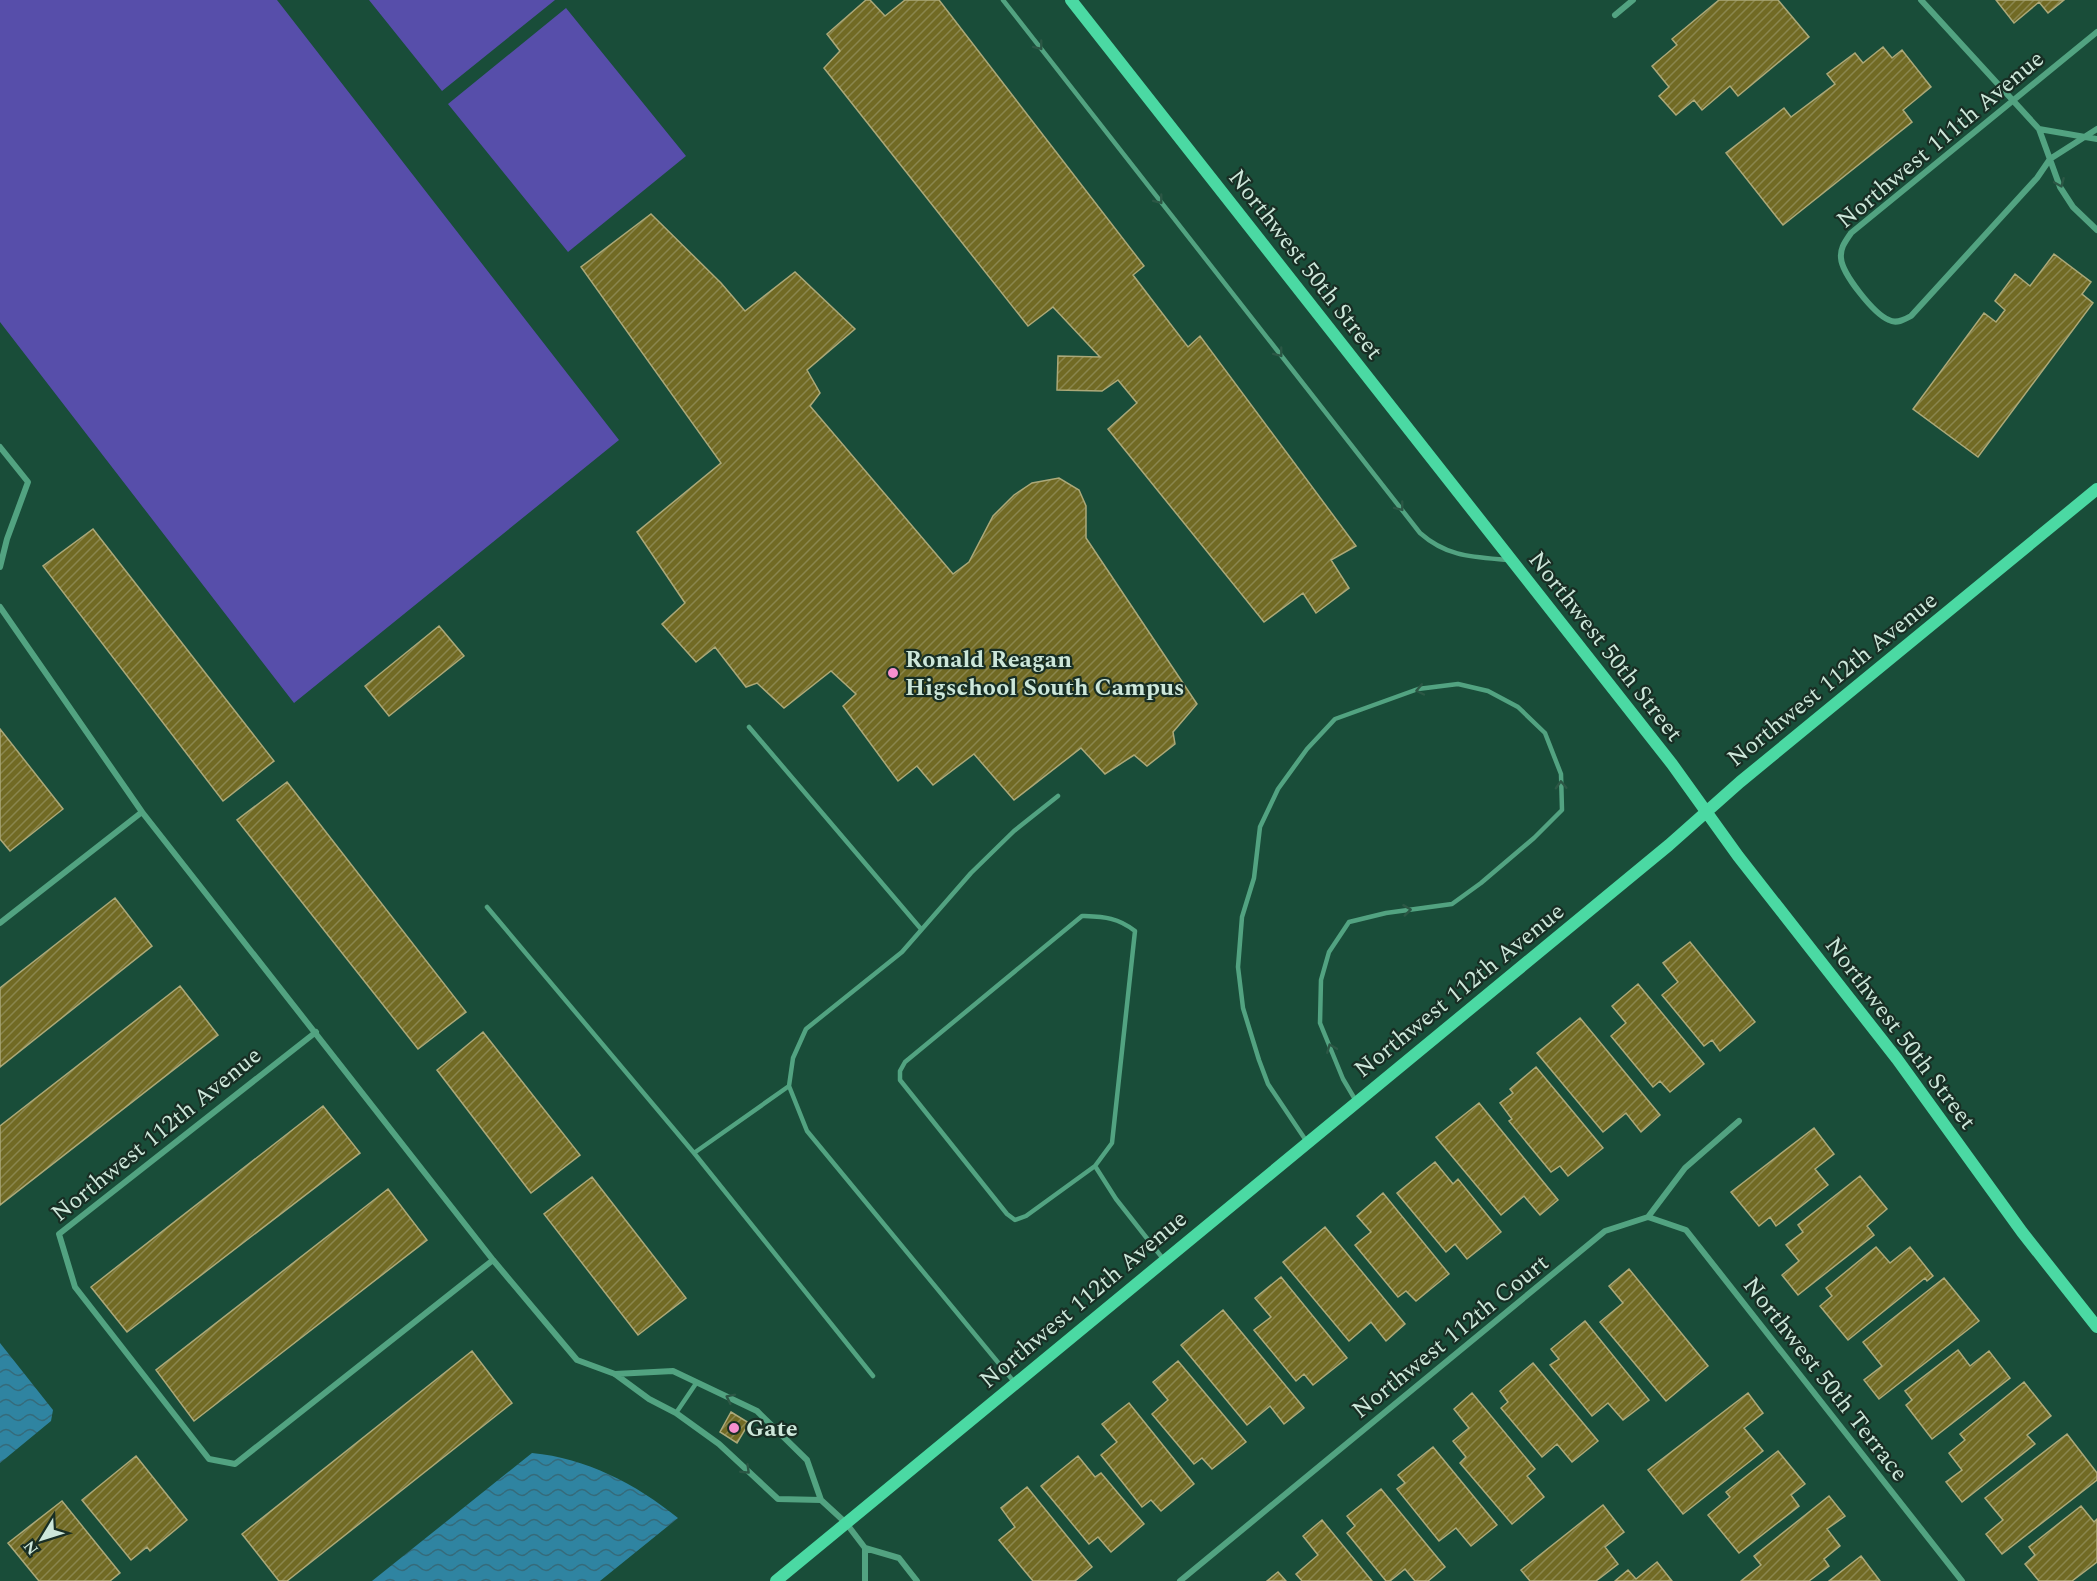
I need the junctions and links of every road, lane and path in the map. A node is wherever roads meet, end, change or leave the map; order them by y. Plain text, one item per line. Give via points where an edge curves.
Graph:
1 (1003, 0) edge
2 (1071, 0) edge
3 (1633, 0) edge
4 (1922, 0) edge
5 (1615, 15) dead end
6 (2097, 32) edge
7 (2013, 100) junction
8 (2039, 129) junction
9 (2097, 129) edge
10 (2084, 137) junction
11 (2097, 140) edge
12 (2050, 159) junction
13 (2097, 230) edge
14 (0, 447) edge
15 (2097, 489) edge
16 (1512, 560) junction
17 (0, 567) edge
18 (0, 607) edge
19 (749, 727) dead end
20 (1058, 796) dead end
21 (142, 812) junction
22 (1706, 812) junction
23 (487, 907) dead end
24 (0, 923) edge
25 (921, 929) junction
26 (316, 1032) junction
27 (789, 1086) junction
28 (1356, 1101) junction
29 (1738, 1121) dead end
30 (1307, 1142) junction
31 (694, 1153) junction
32 (1095, 1166) junction
33 (1648, 1217) junction
34 (492, 1260) junction
35 (1164, 1260) junction
36 (2097, 1327) edge
37 (615, 1374) junction
38 (873, 1376) dead end
39 (697, 1382) junction
40 (1015, 1383) junction
41 (676, 1413) junction
42 (821, 1500) junction
43 (846, 1523) junction
44 (865, 1548) junction
45 (776, 1581) edge
46 (865, 1581) edge
47 (917, 1581) edge
48 (1180, 1581) edge
49 (1962, 1581) edge

1 -> 16 lane via 1420,533 1444,550
2 - 16 street, Northwest 50th Street
3 - 5 street
4 - 7 street
6 - 7 street, Northwest 111th Avenue
7 - 8 street
7 - 12 street, Northwest 111th Avenue via 1851,234 1841,246 1841,261 1847,274 1873,309 1890,321 1911,316
8 - 10 street
8 - 12 street
9 - 10 street
10 - 11 street
10 - 12 street
12 -> 13 street via 2060,187 2073,207
14 - 17 street via 28,482
15 - 22 street, Northwest 112th Avenue
16 - 22 street, Northwest 50th Street
18 - 21 street
19 - 25 lane
20 - 25 lane via 1014,831
21 - 24 street
21 - 26 street
22 - 28 street, Northwest 112th Avenue
22 - 36 street, Northwest 50th Street via 1898,1059 2022,1232
23 - 31 lane
25 - 27 lane via 902,952 806,1029 793,1058
26 - 34 street
26 - 34 street, Northwest 112th Avenue via 59,1234 75,1287 209,1459 235,1464
27 - 31 lane
27 - 40 lane via 807,1131
28 - 30 street, Northwest 112th Avenue
28 -> 30 lane via 1320,1023 1321,980 1329,952 1348,922 1452,904 1562,810 1561,774 1545,733 1518,707 1488,691 1458,684 1418,689 1335,719 1306,748 1278,789 1260,827 1254,878 1242,917 1238,967 1243,1008 1268,1084
29 - 33 street via 1685,1168
30 - 35 street, Northwest 112th Avenue
31 - 38 lane
32 - 32 lane via 1112,1143 1135,931 1123,922 1082,916 905,1062 900,1080 1015,1220
32 - 35 lane
33 - 48 street, Northwest 112th Court via 1605,1232
33 - 49 street, Northwest 50th Terrace via 1686,1230
34 - 37 street via 577,1360
35 - 40 street, Northwest 112th Avenue
37 - 39 street via 673,1371
37 - 41 street
39 - 41 lane
42 -> 39 street via 807,1460 757,1412
40 - 43 street, Northwest 112th Avenue
41 -> 42 street via 719,1444 778,1499
42 - 43 street
43 - 44 street
43 - 45 street, Northwest 112th Avenue
44 - 46 street
44 - 47 street via 899,1558

